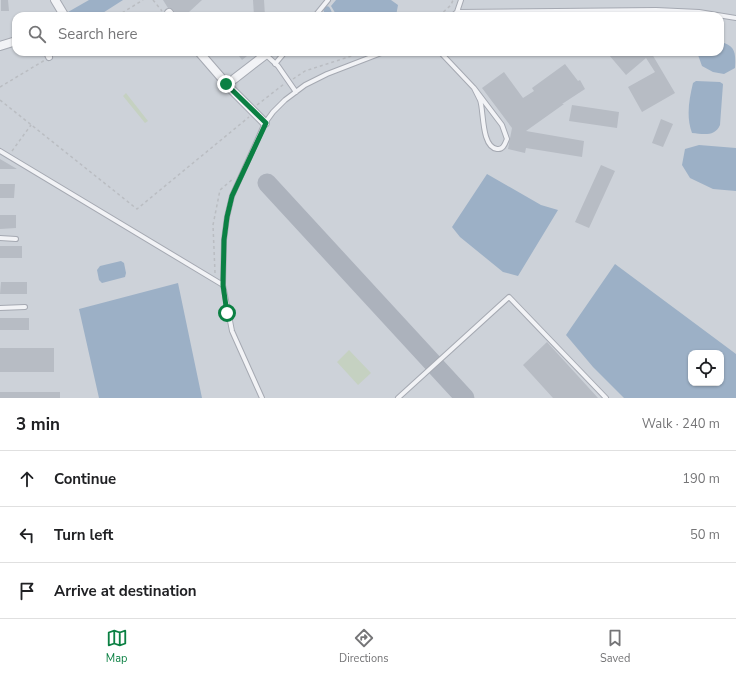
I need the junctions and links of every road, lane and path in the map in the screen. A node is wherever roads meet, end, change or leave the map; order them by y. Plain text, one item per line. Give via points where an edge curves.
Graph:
1 (55, 0) edge
2 (143, 0) edge
3 (153, 0) edge
4 (328, 0) edge
5 (453, 0) edge
6 (461, 0) edge
7 (63, 12) edge
8 (124, 12) edge
9 (167, 12) edge
10 (318, 12) edge
11 (443, 12) edge
12 (457, 12) joint
13 (699, 12) edge
14 (724, 16) edge
15 (736, 18) edge
16 (12, 42) edge
17 (0, 46) edge
18 (45, 56) edge
19 (202, 56) edge
20 (261, 56) edge
21 (267, 56) edge
22 (282, 56) edge
23 (352, 56) edge
24 (374, 56) edge
25 (444, 56) edge
26 (275, 64) junction
27 (234, 79) dead end
28 (0, 87) edge
29 (474, 88) junction
30 (296, 92) junction
31 (0, 100) edge
32 (257, 109) dead end
33 (252, 115) dead end
34 (266, 123) junction
35 (31, 125) junction
36 (0, 151) edge
37 (8, 156) junction
38 (238, 174) dead end
39 (0, 238) edge
40 (16, 239) dead end
41 (215, 274) dead end
42 (223, 285) junction
43 (26, 307) dead end
44 (0, 308) edge
45 (262, 398) edge
46 (398, 398) edge
47 (606, 398) edge

1 - 7 street
2 - 8 path
3 - 9 path
4 - 10 lane
5 - 11 path
6 - 12 lane
12 - 13 lane
14 - 15 lane
16 - 17 street
18 - 28 path
19 - 34 street
20 - 27 street
21 - 26 lane
22 - 26 lane
23 - 32 path via 305,71 283,84 257,105
24 - 30 lane via 327,74
25 - 29 lane
26 - 30 lane
29 - 29 lane via 480,100 487,138 491,146 499,149 504,146 507,139 502,125
30 - 34 lane via 273,112
31 - 35 path
33 - 35 path via 137,209
34 - 42 lane via 232,196 224,240
35 - 37 path
36 - 37 lane
37 - 42 lane
38 - 41 path via 220,190 213,225
39 - 40 lane
42 - 45 lane via 232,331
43 - 44 lane
46 - 47 lane via 509,297

